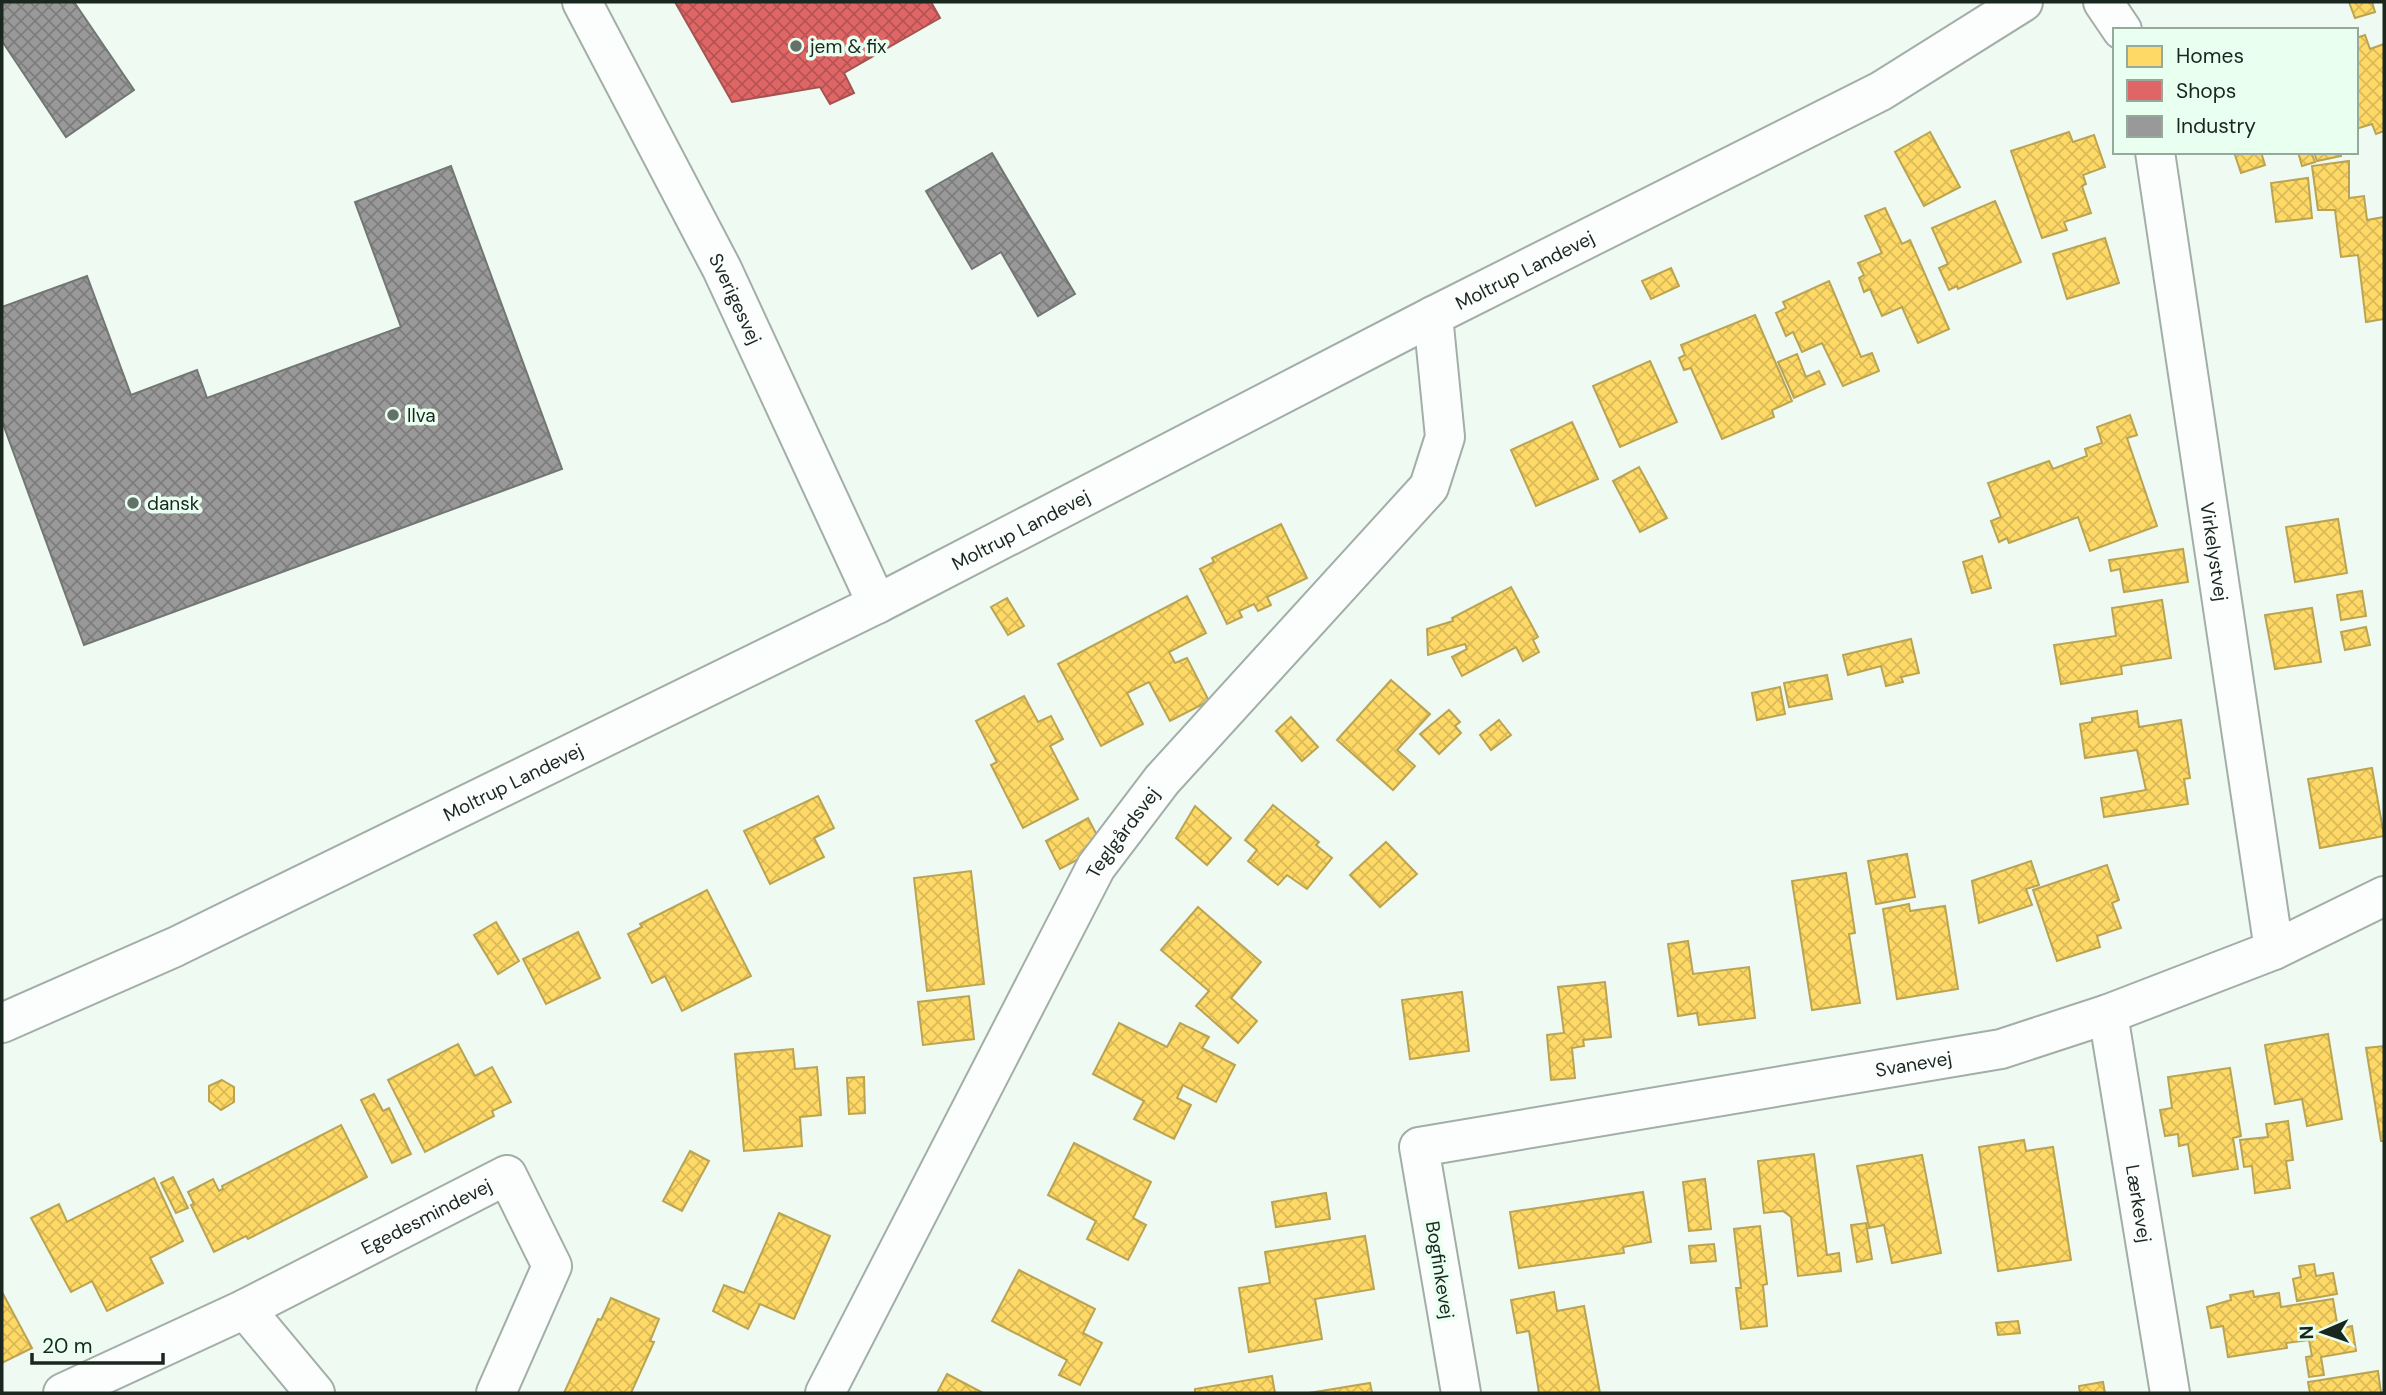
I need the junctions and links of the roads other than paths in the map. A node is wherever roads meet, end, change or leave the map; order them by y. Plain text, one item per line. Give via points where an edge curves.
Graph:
1 (582, 2) edge
2 (2023, 2) edge
3 (2103, 2) edge
4 (2121, 28) edge
5 (2154, 154) edge
6 (1433, 316) junction
7 (877, 604) junction
8 (2384, 896) edge
9 (2274, 950) junction
10 (2108, 1014) junction
11 (2, 1023) edge
12 (1419, 1147) joint
13 (245, 1309) junction
14 (63, 1393) edge
15 (315, 1393) edge
16 (496, 1393) edge
17 (825, 1393) edge
18 (1461, 1393) edge
19 (2170, 1393) edge

1 - 7 street, Sverigesvej via 722,269
2 - 6 street, Moltrup Landevej via 1881,91
3 - 4 street
5 - 9 street, Virkelystvej
6 - 7 street, Moltrup Landevej
6 - 17 street, Teglgårdsvej via 1445,436 1429,486 1161,780 1096,867
7 - 11 street, Moltrup Landevej via 175,947
8 - 9 street, Svanevej
9 - 10 street, Svanevej
10 - 12 street, Svanevej via 2001,1049
10 - 19 street, Lærkevej
12 - 18 street, Bogfinkevej
13 - 14 street, Egedesmindevej
13 - 15 street
13 - 16 street, Egedesmindevej via 507,1175 552,1266

